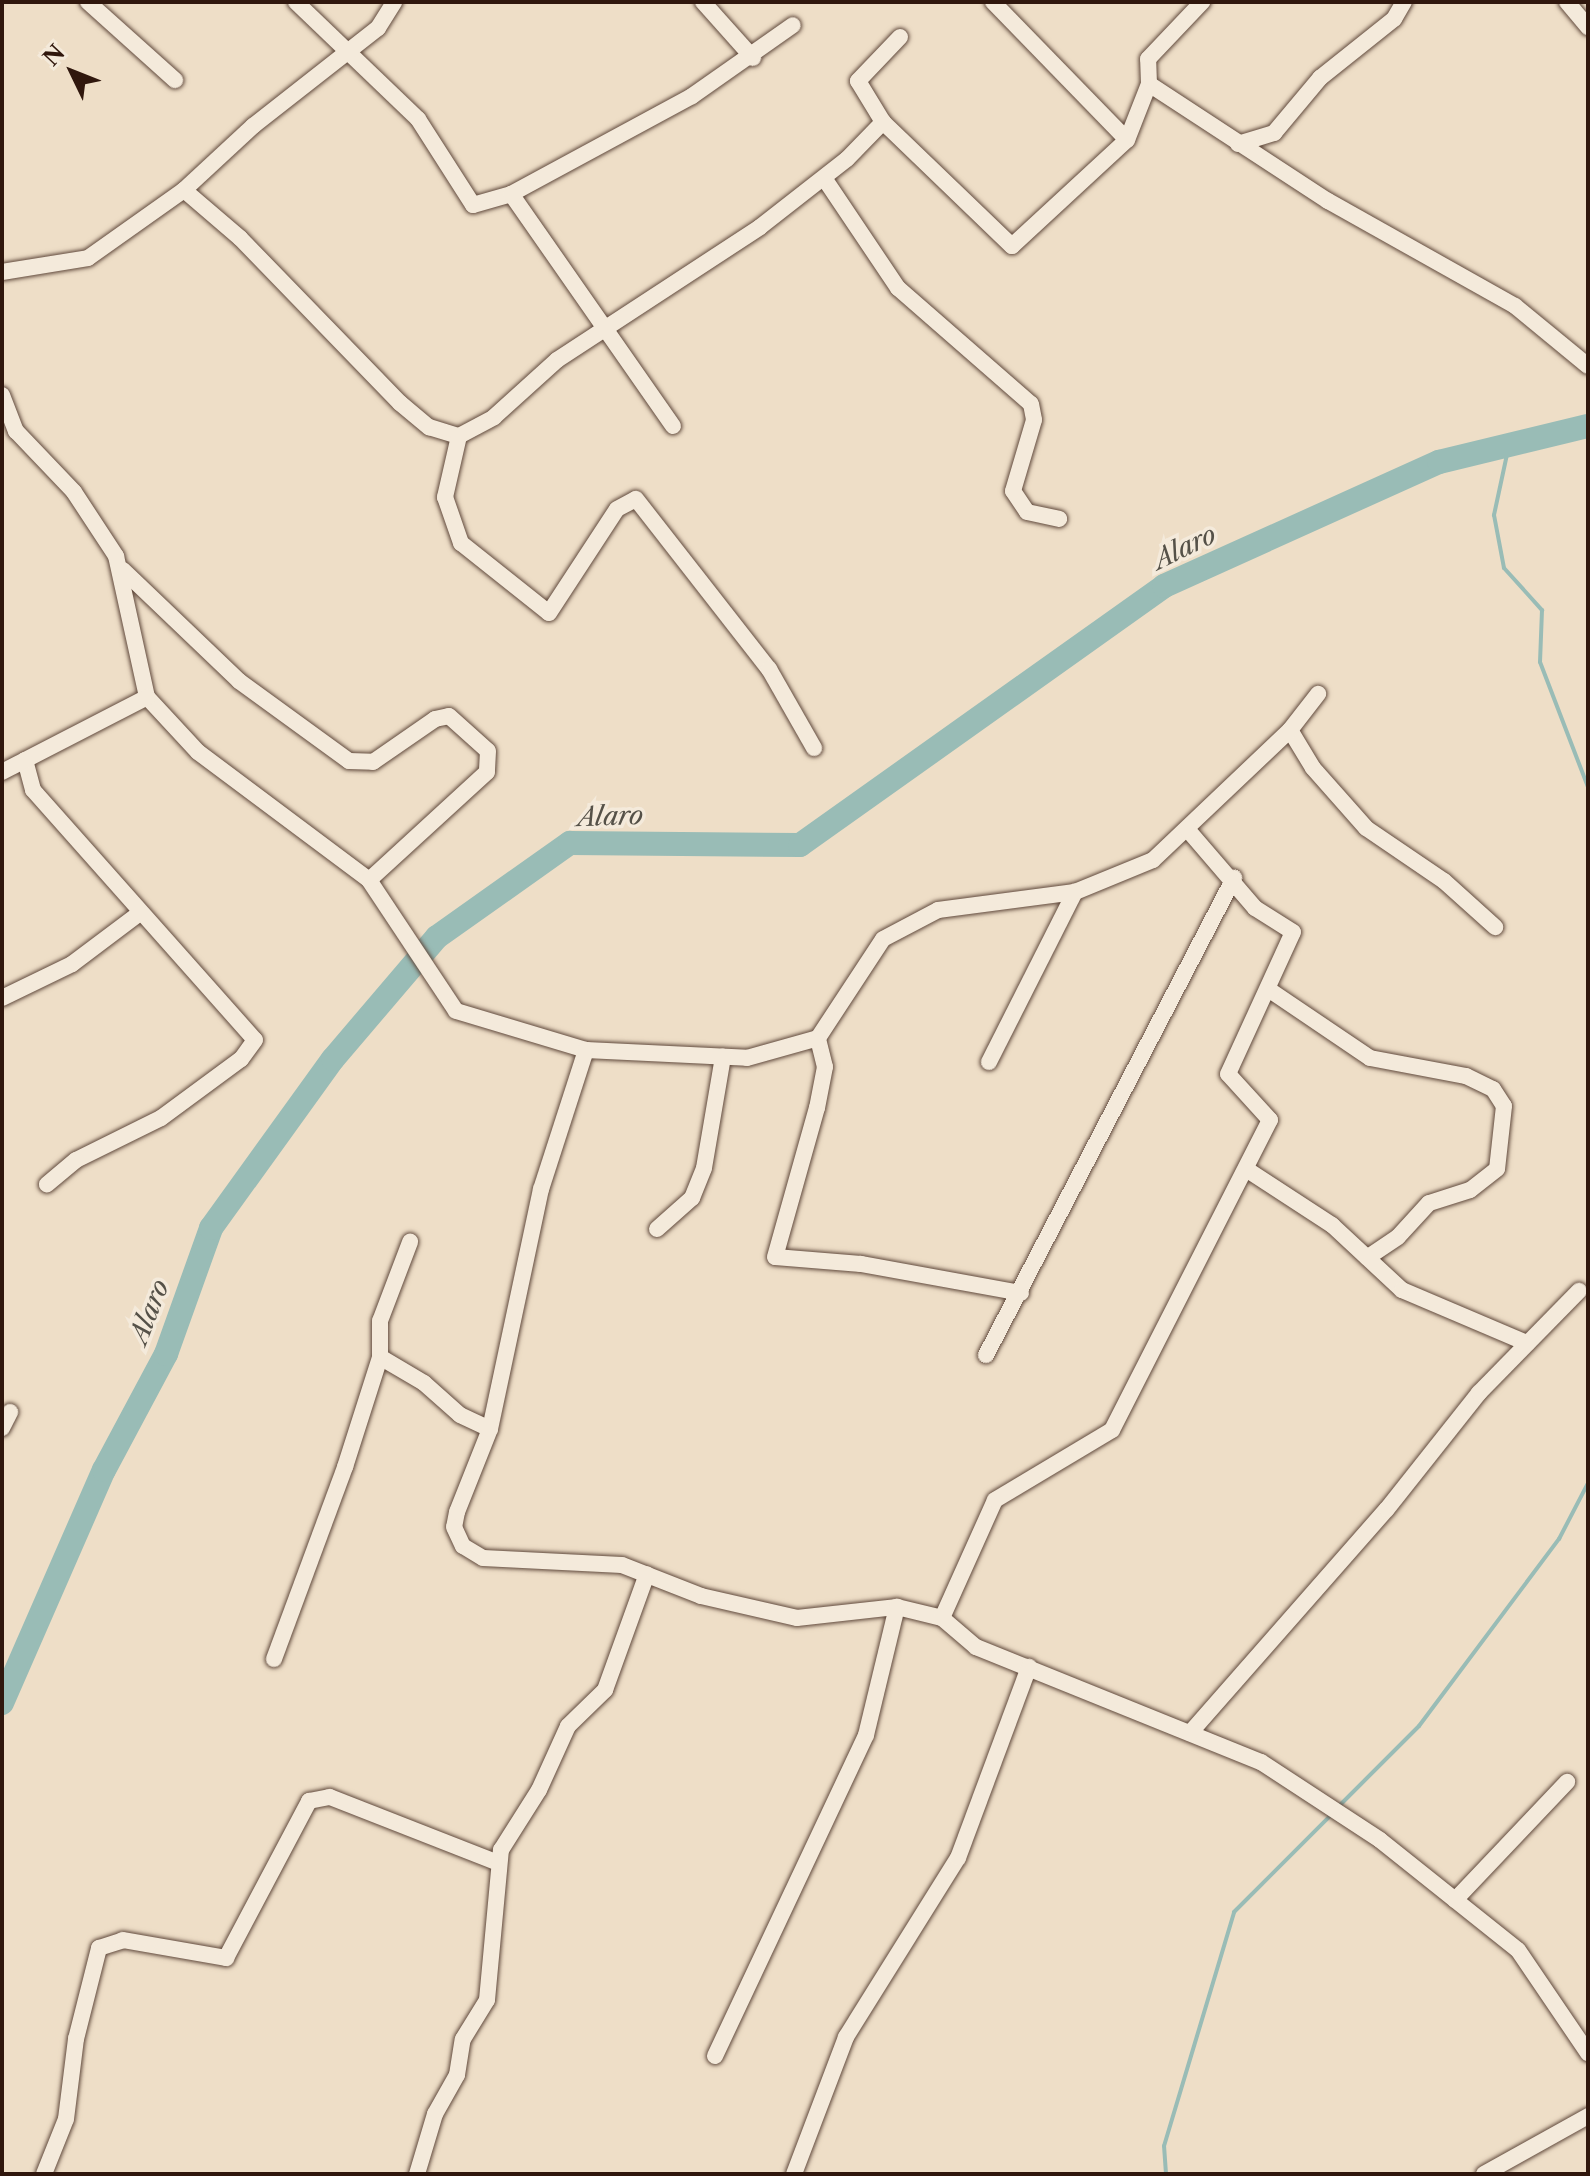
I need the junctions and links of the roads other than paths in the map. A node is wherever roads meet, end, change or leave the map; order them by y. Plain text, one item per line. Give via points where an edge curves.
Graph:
1 (88, 2) edge
2 (296, 2) edge
3 (703, 2) edge
4 (993, 2) edge
5 (1202, 2) edge
6 (1404, 2) edge
7 (1567, 2) edge
8 (399, 3) edge
9 (793, 25) dead end
10 (1588, 27) edge
11 (900, 37) dead end
12 (347, 55) junction
13 (753, 58) junction
14 (175, 80) dead end
15 (1149, 84) junction
16 (883, 122) junction
17 (1127, 140) junction
18 (1238, 144) junction
19 (824, 178) junction
20 (184, 190) junction
21 (511, 194) junction
22 (2, 272) edge
23 (607, 331) junction
24 (1588, 366) edge
25 (2, 395) edge
26 (673, 426) dead end
27 (459, 436) junction
28 (1059, 519) dead end
29 (123, 570) junction
30 (1318, 694) dead end
31 (147, 697) junction
32 (1290, 730) junction
33 (814, 748) dead end
34 (25, 760) junction
35 (2, 772) edge
36 (1187, 829) junction
37 (1234, 878) junction
38 (369, 880) junction
39 (1075, 892) junction
40 (140, 913) junction
41 (1495, 927) dead end
42 (1268, 989) junction
43 (2, 998) edge
44 (818, 1038) junction
45 (586, 1050) junction
46 (723, 1057) junction
47 (989, 1062) dead end
48 (1246, 1169) junction
49 (47, 1184) dead end
50 (657, 1229) dead end
51 (410, 1242) dead end
52 (1367, 1258) junction
53 (1579, 1291) dead end
54 (1021, 1293) junction
55 (1527, 1343) junction
56 (986, 1355) dead end
57 (380, 1357) junction
58 (490, 1429) junction
59 (647, 1574) junction
60 (897, 1607) junction
61 (942, 1618) junction
62 (274, 1659) dead end
63 (1029, 1667) junction
64 (1190, 1733) junction
65 (1567, 1782) dead end
66 (496, 1862) junction
67 (1455, 1900) junction
68 (1588, 2053) edge
69 (715, 2056) dead end
70 (1588, 2116) edge
71 (44, 2174) edge
72 (417, 2174) edge
73 (794, 2174) edge
74 (1484, 2174) edge

1 - 14 street
2 - 12 street
3 - 13 street
4 - 17 street
5 - 15 street via 1148,59
6 - 18 street via 1394,19 1320,78 1274,133
7 - 10 street
8 - 12 street
9 - 13 street
11 - 16 street via 857,78
12 - 20 street via 253,126
12 - 21 street via 418,119 473,205
13 - 21 street via 588,157
15 - 17 street
15 - 18 street
16 - 17 street via 1012,246
16 - 19 street
18 - 24 street via 1515,306
19 - 23 street
19 - 28 street via 898,288 1031,404 1034,420 1013,491 1027,512
20 - 22 street via 88,258
20 - 27 street via 240,238 400,403 429,427
21 - 23 street
23 - 26 street
23 - 27 street via 557,360 494,417
25 - 29 street via 16,431 74,492
27 - 33 street via 445,497 461,543 535,608 549,613 617,509 636,499 769,669
29 - 31 street
29 - 38 street via 239,681 349,761 373,762 449,716 488,751 487,772
30 - 32 street
31 - 34 street
31 - 38 street via 198,752
32 - 36 street
32 - 41 street via 1313,768 1366,828 1444,881
34 - 35 street
34 - 40 street via 33,790
36 - 37 street
36 - 39 street via 1153,860
37 - 42 street via 1255,908 1293,932
37 - 54 street
38 - 45 street via 406,942 460,1013
39 - 44 street via 938,910 883,939
39 - 47 street
40 - 43 street via 72,964
40 - 49 street via 255,1040 241,1059 161,1118 76,1160
42 - 48 street via 1228,1074 1270,1120
42 - 52 street via 1370,1058 1466,1076 1493,1089 1504,1106 1497,1169 1470,1190 1429,1203 1398,1237
44 - 46 street via 747,1058
44 - 54 street via 825,1067 817,1108 775,1257 861,1264
45 - 46 street
45 - 58 street via 537,1204
46 - 50 street via 704,1168 692,1198
48 - 52 street via 1332,1225
48 - 61 street via 1112,1430 995,1500
51 - 57 street via 380,1321
52 - 55 street via 1402,1290
53 - 55 street
54 - 56 street
55 - 64 street
57 - 58 street via 424,1383 460,1415
57 - 62 street
58 - 59 street via 454,1527 471,1554 622,1565
59 - 60 street via 701,1596 797,1618
59 - 66 street via 605,1690 568,1726
60 - 61 street
60 - 69 street via 866,1735
61 - 63 street via 976,1647
63 - 64 street
63 - 73 street via 958,1858 846,2037
64 - 67 street via 1261,1762 1363,1829
65 - 67 street
66 - 71 street via 330,1797 309,1801 226,1958 123,1940 99,1948 76,2039 66,2119
66 - 72 street via 487,2000 463,2039 457,2075 435,2114
67 - 68 street via 1518,1950
70 - 74 street

